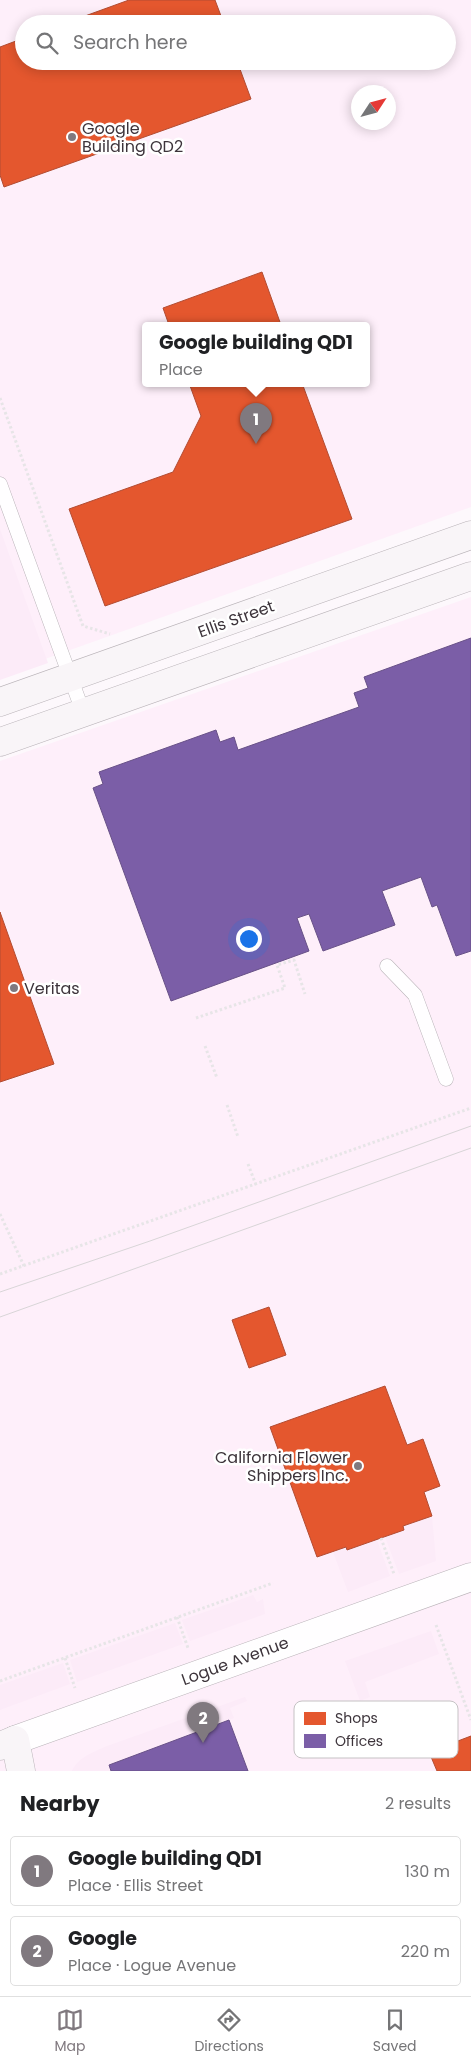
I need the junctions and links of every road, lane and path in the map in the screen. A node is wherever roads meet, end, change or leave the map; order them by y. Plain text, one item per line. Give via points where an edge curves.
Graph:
1 (0, 398) edge
2 (0, 484) edge
3 (471, 535) edge
4 (471, 576) edge
5 (115, 636) dead end
6 (70, 678) junction
7 (0, 702) edge
8 (83, 712) junction
9 (0, 742) edge
10 (386, 966) dead end
11 (305, 994) dead end
12 (196, 1018) dead end
13 (205, 1046) dead end
14 (217, 1078) dead end
15 (446, 1079) dead end
16 (227, 1105) dead end
17 (471, 1108) edge
18 (238, 1137) dead end
19 (248, 1164) dead end
20 (256, 1185) junction
21 (0, 1214) edge
22 (24, 1266) junction
23 (0, 1274) edge
24 (381, 1538) dead end
25 (394, 1574) dead end
26 (471, 1577) edge
27 (273, 1583) dead end
28 (177, 1617) junction
29 (436, 1625) dead end
30 (188, 1648) dead end
31 (64, 1658) junction
32 (0, 1681) edge
33 (75, 1688) dead end
34 (471, 1720) edge
35 (8, 1743) edge
36 (21, 1771) edge

1 - 5 path via 83,626
2 - 6 lane
3 - 6 main road, Ellis Street
4 - 8 main road
6 - 7 main road, Ellis Street
6 - 8 lane
8 - 9 main road
10 - 15 lane via 415,995
11 - 12 path via 294,960 277,965 285,988
13 - 14 path
16 - 18 path
17 - 20 path
19 - 20 path
20 - 22 path
21 - 22 path
22 - 23 path
24 - 25 path
26 - 35 street, Logue Avenue
27 - 28 path
28 - 30 path
28 - 31 path
29 - 34 path
31 - 32 path
31 - 33 path
35 - 36 main road

